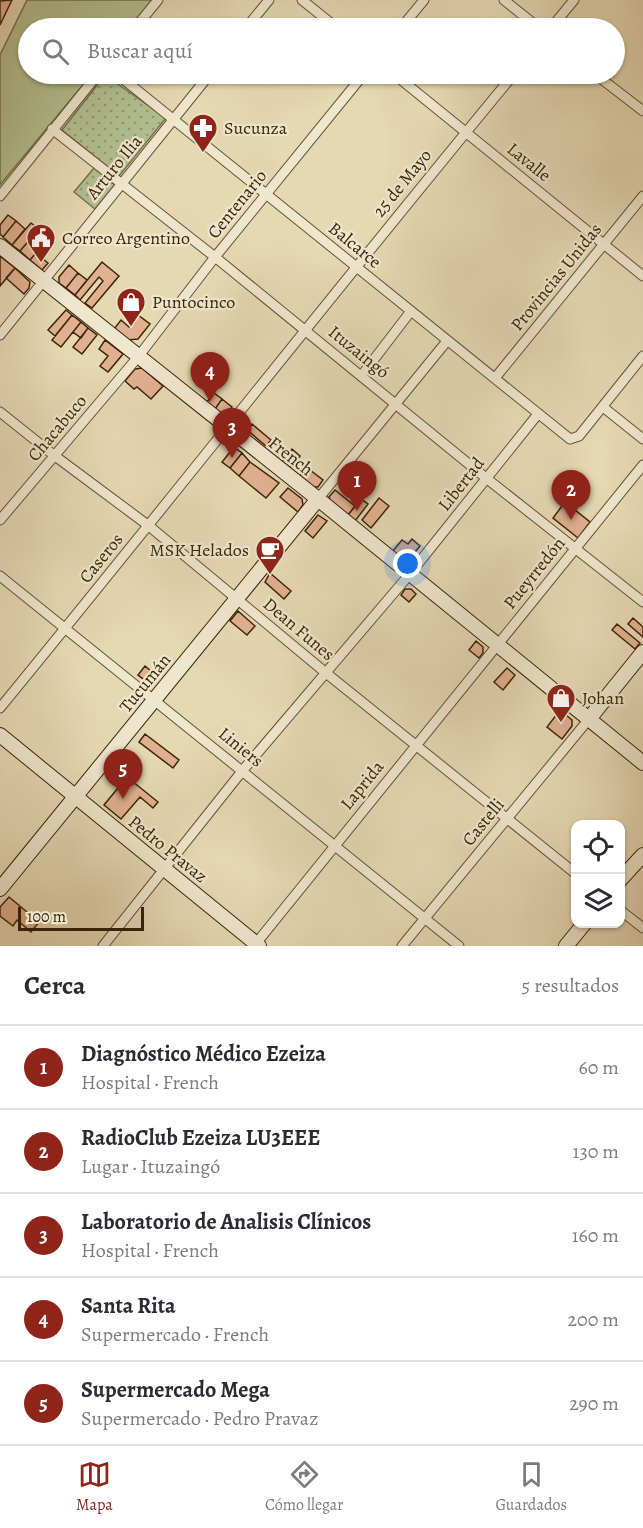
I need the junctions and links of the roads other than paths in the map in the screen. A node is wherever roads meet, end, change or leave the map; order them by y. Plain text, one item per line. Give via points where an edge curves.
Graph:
1 (158, 0) edge
2 (269, 0) edge
3 (302, 0) edge
4 (424, 0) edge
5 (504, 0) edge
6 (574, 0) edge
7 (143, 18) edge
8 (254, 18) edge
9 (325, 18) edge
10 (409, 18) edge
11 (526, 18) edge
12 (559, 18) edge
13 (90, 84) edge
14 (130, 84) edge
15 (202, 84) edge
16 (356, 84) edge
17 (407, 84) edge
18 (506, 84) edge
19 (608, 84) edge
20 (643, 111) edge
21 (174, 119) junction
22 (52, 129) junction
23 (466, 131) junction
24 (122, 184) junction
25 (266, 194) junction
26 (0, 196) edge
27 (643, 196) edge
28 (604, 244) junction
29 (0, 246) edge
30 (215, 257) junction
31 (356, 266) junction
32 (643, 276) edge
33 (44, 281) junction
34 (411, 311) junction
35 (305, 329) junction
36 (0, 334) edge
37 (447, 341) junction
38 (138, 357) junction
39 (643, 357) edge
40 (362, 375) junction
41 (495, 378) junction
42 (396, 403) junction
43 (603, 407) junction
44 (0, 412) edge
45 (538, 414) junction
46 (228, 428) junction
47 (643, 439) edge
48 (55, 456) junction
49 (643, 465) edge
50 (486, 478) junction
51 (318, 500) junction
52 (0, 520) edge
53 (149, 526) junction
54 (575, 547) junction
55 (410, 575) junction
56 (0, 576) edge
57 (236, 598) junction
58 (643, 602) edge
59 (66, 627) junction
60 (497, 646) junction
61 (643, 652) edge
62 (326, 673) junction
63 (154, 699) junction
64 (0, 708) edge
65 (589, 719) junction
66 (0, 735) edge
67 (416, 745) junction
68 (643, 763) edge
69 (243, 770) junction
70 (75, 796) junction
71 (507, 819) junction
72 (335, 844) junction
73 (643, 855) edge
74 (164, 870) junction
75 (571, 870) edge
76 (625, 875) edge
77 (0, 889) edge
78 (625, 913) edge
79 (425, 918) junction
80 (581, 928) edge
81 (643, 928) edge
82 (256, 945) edge
83 (103, 946) edge
84 (402, 946) edge
85 (459, 946) edge
86 (566, 946) edge

1 - 7 street
2 - 8 street
3 - 9 street
4 - 10 street
5 - 11 street
6 - 12 street
13 - 22 street
14 - 21 street, Balcarce
15 - 21 street, Arturo Ilia
16 - 25 street, Centenario
17 - 23 street, Lavalle
18 - 23 street, 25 de Mayo
19 - 20 street
21 - 24 street, Arturo Ilia
21 - 25 street, Balcarce
22 - 24 street, Ituzaingó
22 - 26 street
23 - 28 street, Lavalle
23 - 31 street, 25 de Mayo
24 - 30 street, Ituzaingó
24 - 33 street, Arturo Ilia
25 - 30 street, Centenario
25 - 31 street, Balcarce
27 - 28 street, Provincias Unidas
28 - 32 street, Lavalle
28 - 41 street, Provincias Unidas
29 - 33 street, French
30 - 35 street, Ituzaingó
30 - 38 street, Centenario
31 - 34 street, Balcarce
31 - 35 street, 25 de Mayo
33 - 36 street, Arturo Ilia
33 - 38 street, French
34 - 37 street, Balcarce
34 - 40 street
35 - 40 street, Ituzaingó
35 - 46 street, 25 de Mayo
37 - 41 street, Balcarce
37 - 42 street
38 - 46 street, French
38 - 48 street, Chacabuco
39 - 43 street
40 - 42 street, Ituzaingó
41 - 45 street, Balcarce
42 - 50 street, Ituzaingó
42 - 51 street
43 - 45 street, Balcarce via 574,439
43 - 47 street
44 - 48 street, Dean Funes
45 - 50 street, Libertad
46 - 51 street, French
46 - 53 street, Caseros
48 - 52 street, Chacabuco
48 - 53 street, Dean Funes
49 - 54 street, Pueyrredón
50 - 54 street, Ituzaingó
50 - 55 street, Libertad
51 - 55 street, French
51 - 57 street, Tucumán
53 - 57 street, Dean Funes
53 - 59 street, Caseros
54 - 58 street, Ituzaingó
54 - 60 street, Pueyrredón
55 - 60 street, French
55 - 62 street, Libertad
56 - 59 street, Liniers
57 - 62 street, Dean Funes
57 - 63 street, Tucumán
59 - 63 street, Liniers
59 - 64 street, Caseros
60 - 65 street, French
60 - 67 street, Laprida
61 - 65 street
62 - 67 street, Dean Funes
62 - 69 street, Libertad
63 - 69 street, Liniers
63 - 70 street, Tucumán
65 - 68 street, French
65 - 71 street, Castelli
66 - 70 street, Pedro Pravaz
67 - 71 street, Dean Funes
67 - 72 street, Laprida
69 - 72 street, Liniers
69 - 74 street, Libertad
70 - 74 street, Pedro Pravaz
70 - 77 street, Tucumán
71 - 75 street, Dean Funes
71 - 79 street, Castelli
72 - 79 street, Liniers
72 - 82 street, Laprida
73 - 76 street
74 - 82 street, Pedro Pravaz
74 - 83 street, Libertad
78 - 81 street
79 - 84 street, Castelli
79 - 85 street, Liniers
80 - 86 street

